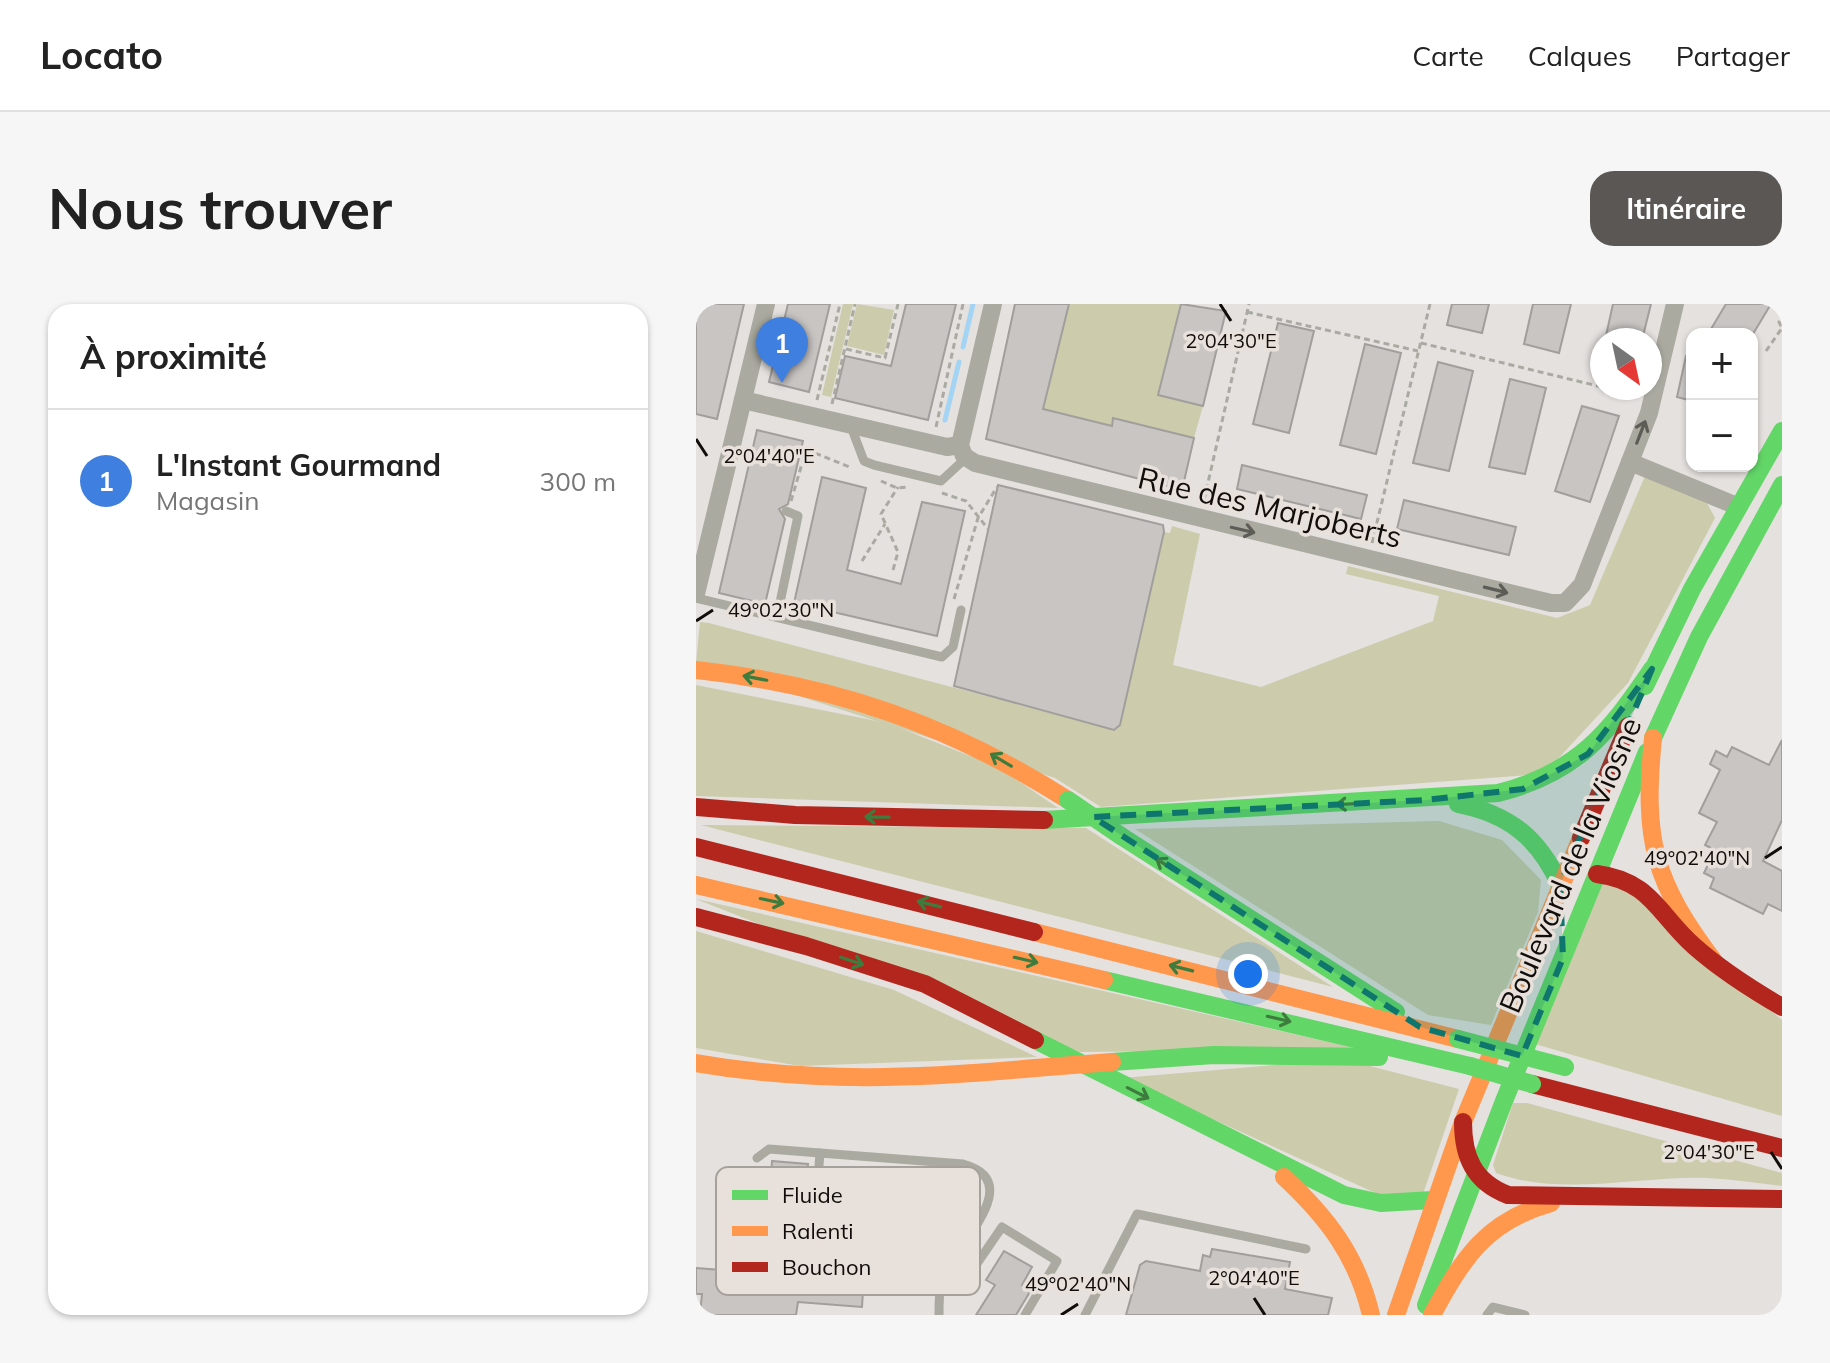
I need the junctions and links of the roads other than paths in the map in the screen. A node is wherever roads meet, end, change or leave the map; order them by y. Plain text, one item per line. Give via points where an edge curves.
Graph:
1 (766, 304) edge
2 (993, 304) edge
3 (1675, 304) edge
4 (743, 400) junction
5 (850, 424) junction
6 (1782, 431) edge
7 (959, 444) junction
8 (1630, 462) junction
9 (1782, 485) edge
10 (789, 506) road end
11 (1737, 506) junction
12 (696, 596) edge
13 (961, 610) dead end
14 (777, 617) junction
15 (1652, 669) junction
16 (696, 670) edge
17 (1653, 738) junction
18 (1426, 800) junction
19 (696, 807) edge
20 (696, 847) edge
21 (1597, 874) junction
22 (696, 885) edge
23 (1560, 885) junction
24 (696, 917) edge
25 (1563, 958) junction
26 (1716, 964) junction
27 (1782, 1007) edge
28 (1420, 1027) junction
29 (1441, 1058) junction
30 (696, 1063) edge
31 (1572, 1070) dead end
32 (1670, 1100) dead end
33 (1463, 1122) junction
34 (1782, 1129) edge
35 (1782, 1148) edge
36 (820, 1153) junction
37 (1264, 1157) junction
38 (757, 1158) dead end
39 (819, 1167) edge
40 (970, 1167) edge
41 (980, 1172) edge
42 (1475, 1174) junction
43 (1591, 1195) junction
44 (1782, 1199) edge
45 (1433, 1200) junction
46 (980, 1219) edge
47 (1306, 1249) dead end
48 (980, 1259) edge
49 (940, 1295) edge
50 (939, 1315) edge
51 (1025, 1315) edge
52 (1085, 1315) edge
53 (1371, 1315) edge
54 (1396, 1315) edge
55 (1423, 1315) edge
56 (1432, 1315) edge
57 (1487, 1315) edge
58 (1525, 1315) edge

1 - 4 street
2 - 7 street
8 -> 3 street, Rue des Marjoberts via 1652,401
4 - 5 street, Rue des Marjoberts
4 - 12 street
5 - 7 street, Rue des Marjoberts via 947,447
5 - 7 lane via 867,463 941,481
6 - 11 main road, Boulevard de la Viosne
7 -> 8 street, Rue des Marjoberts via 1020,476 1551,603 1565,603 1582,585
8 - 11 street
9 - 17 main road, Boulevard de la Viosne via 1699,637
10 - 14 lane via 798,516
11 - 15 main road, Boulevard de la Viosne
12 - 14 lane
13 - 14 lane via 953,647 942,657
15 - 18 main road via 1615,724 1588,754 1562,772 1523,789
15 - 23 main road, Boulevard de la Viosne
28 -> 16 main road, bridge via 981,748 891,712 807,688
17 - 21 main road, Boulevard de la Viosne
17 - 26 main road via 1646,804 1654,861 1666,895
18 -> 19 main road via 1039,820 795,815
18 - 23 main road via 1483,810 1520,825 1544,852
28 -> 20 main road
21 - 23 main road
21 - 25 main road, Boulevard de la Viosne
21 - 26 main road via 1615,875 1642,887 1678,931
22 -> 29 main road
23 - 25 main road
23 - 33 main road, Boulevard de la Viosne
24 -> 37 main road via 925,984
25 - 42 main road, Boulevard de la Viosne
26 - 27 main road
28 - 31 main road, bridge
29 - 30 main road, bridge via 1214,1055 924,1079
29 - 35 main road, bridge
32 - 34 main road
33 - 42 main road via 1463,1151
33 - 45 main road, Boulevard de la Viosne
36 - 38 lane via 769,1149
36 - 39 lane
36 - 40 lane
37 - 45 main road via 1344,1195 1381,1203
37 - 53 main road via 1332,1222 1362,1273
41 - 46 lane via 991,1190
42 - 43 main road via 1508,1195
42 - 45 main road via 1463,1188
42 - 55 main road, Boulevard de la Viosne
43 - 44 main road
43 - 56 main road via 1536,1206 1497,1224 1477,1242
45 - 54 main road, Boulevard de la Viosne
47 - 52 lane via 1137,1214
48 - 51 lane via 1002,1227 1057,1261
49 - 50 lane
57 - 58 lane via 1493,1307

